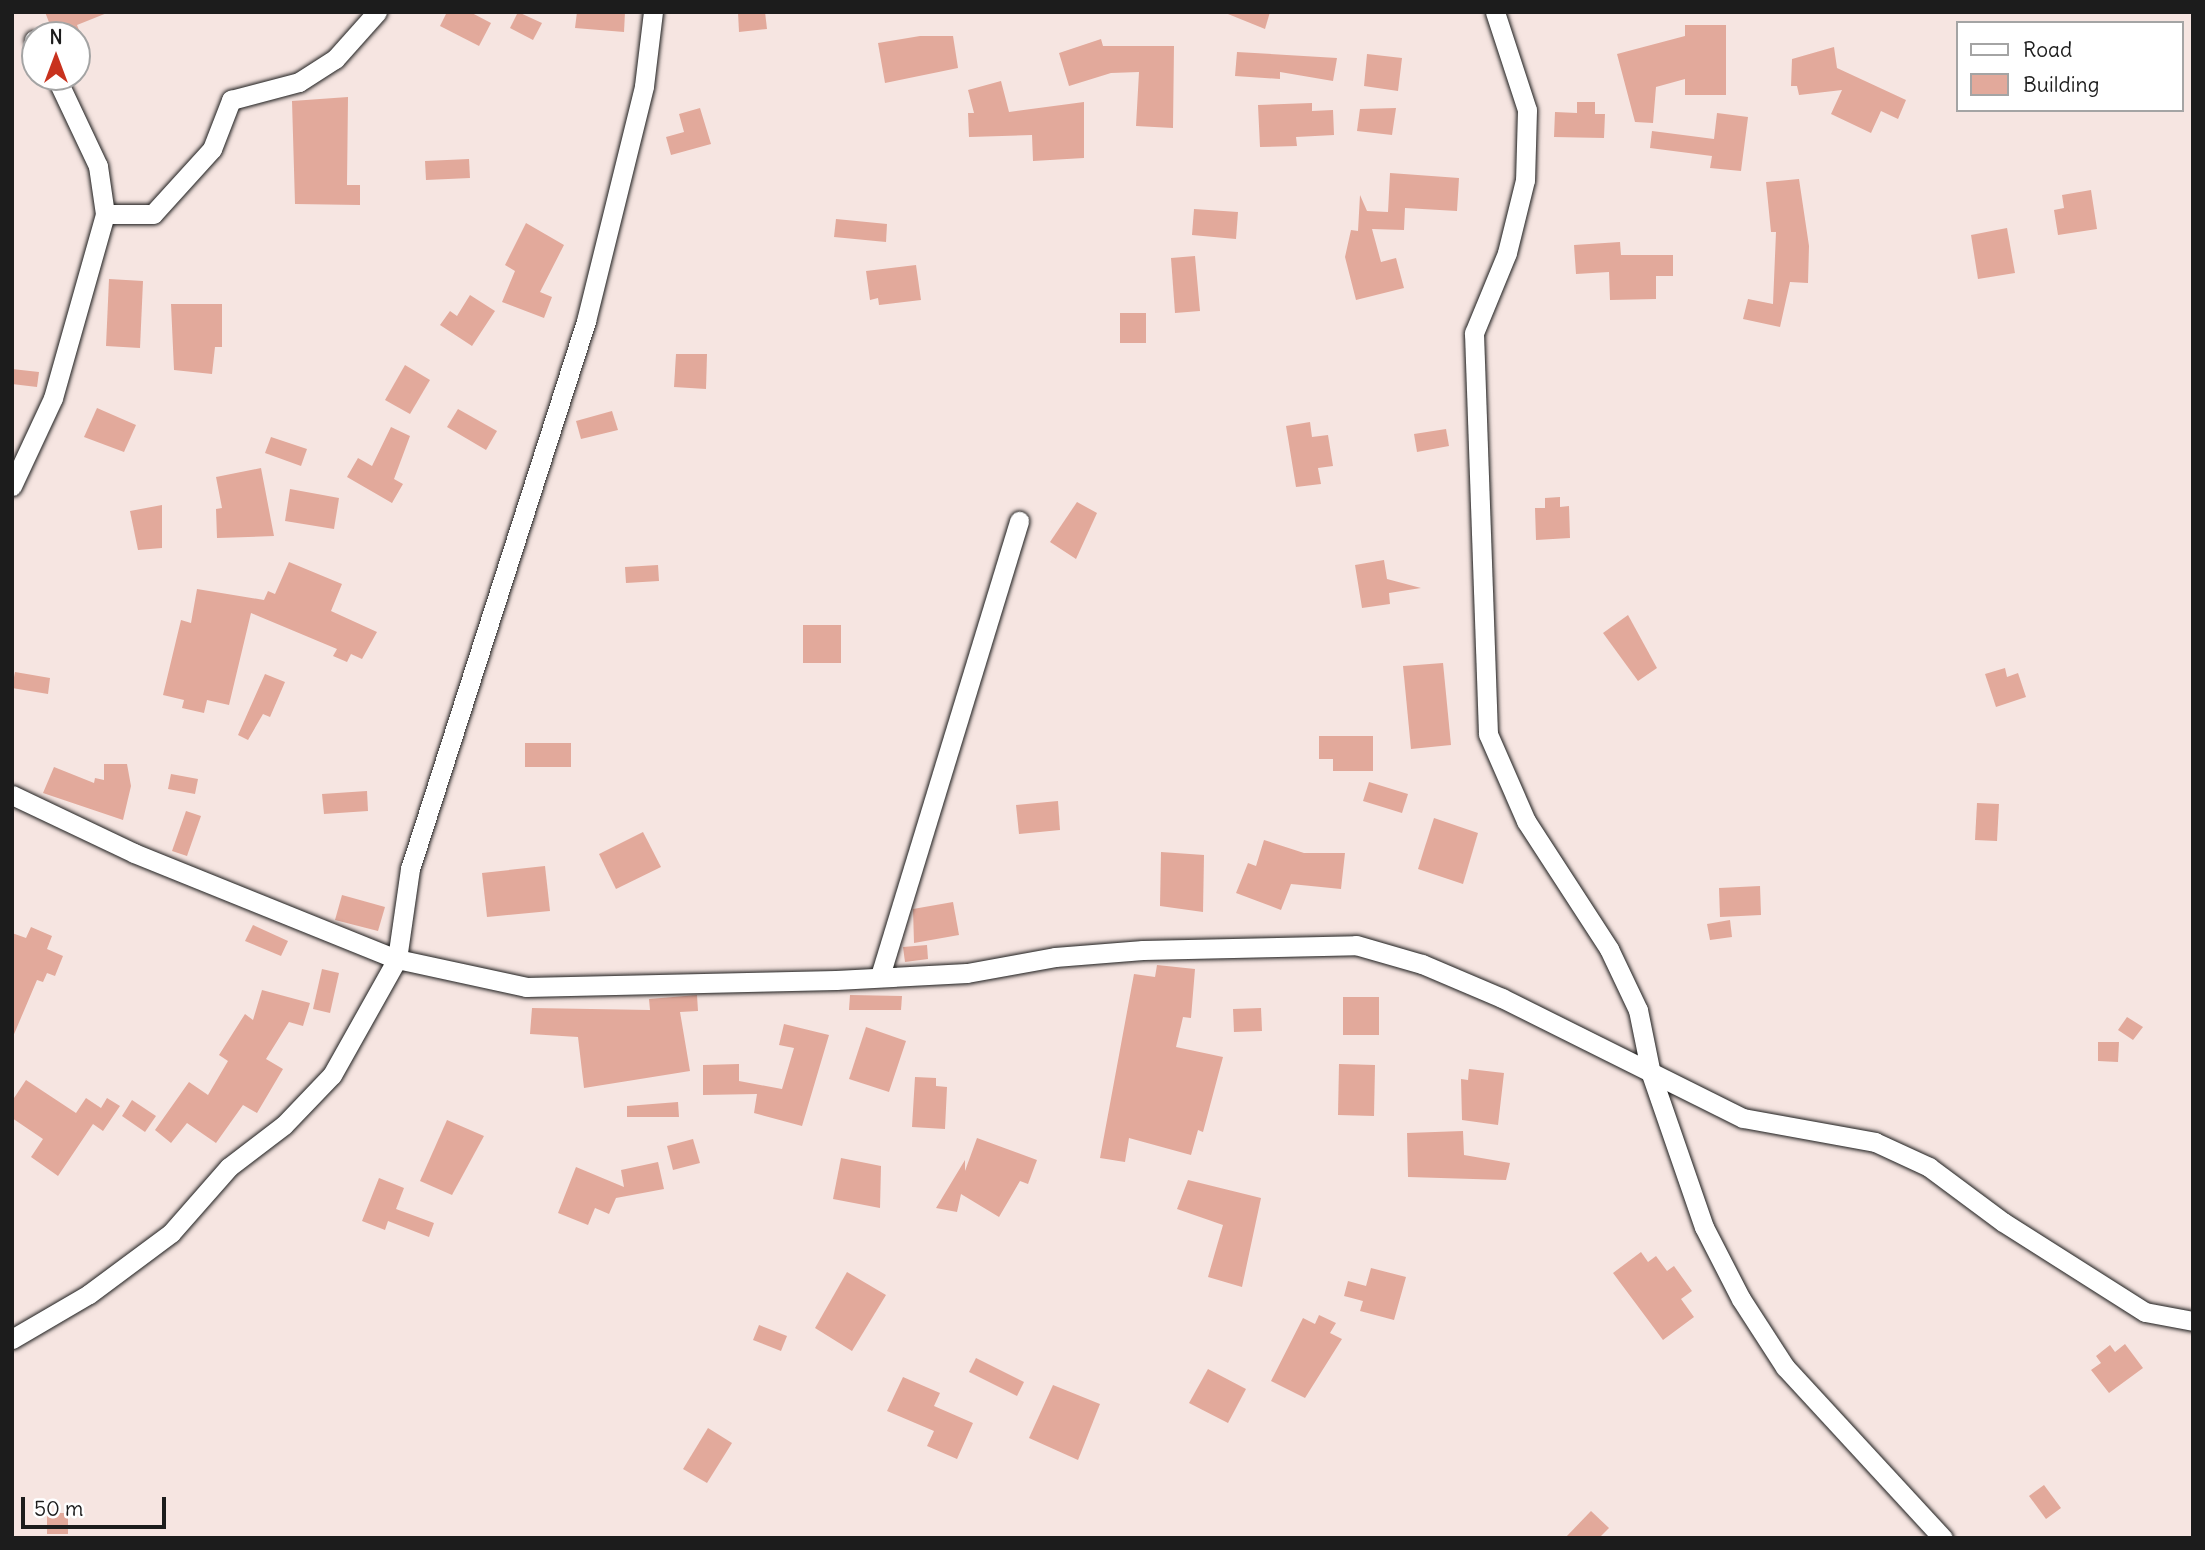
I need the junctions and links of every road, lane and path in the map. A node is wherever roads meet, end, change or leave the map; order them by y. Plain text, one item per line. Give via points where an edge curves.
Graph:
1 (377, 12) edge
2 (653, 12) edge
3 (1495, 12) edge
4 (63, 91) edge
5 (104, 214) junction
6 (12, 486) edge
7 (1020, 521) dead end
8 (12, 795) edge
9 (397, 959) junction
10 (880, 976) junction
11 (1651, 1074) junction
12 (2193, 1321) edge
13 (12, 1339) edge
14 (1943, 1538) edge

1 - 5 street via 335,59 299,82 231,100 212,149 153,214
2 - 9 street via 644,86 586,321 410,869
3 - 11 street via 1527,110 1525,180 1507,253 1474,334 1483,698 1489,734 1526,821 1609,949 1638,1010
4 - 5 street via 98,166
5 - 6 street via 53,398
7 - 10 street
8 - 9 street via 134,853
9 - 10 street via 526,987 639,988
9 - 13 street via 332,1075 284,1125 229,1167 171,1233 89,1294
10 - 11 street via 967,973 1055,957 1143,950 1356,945 1422,964 1502,998
11 - 12 street via 1744,1118 1875,1142 1929,1167 2003,1222 2145,1312
11 - 14 street via 1704,1227 1741,1298 1786,1367

